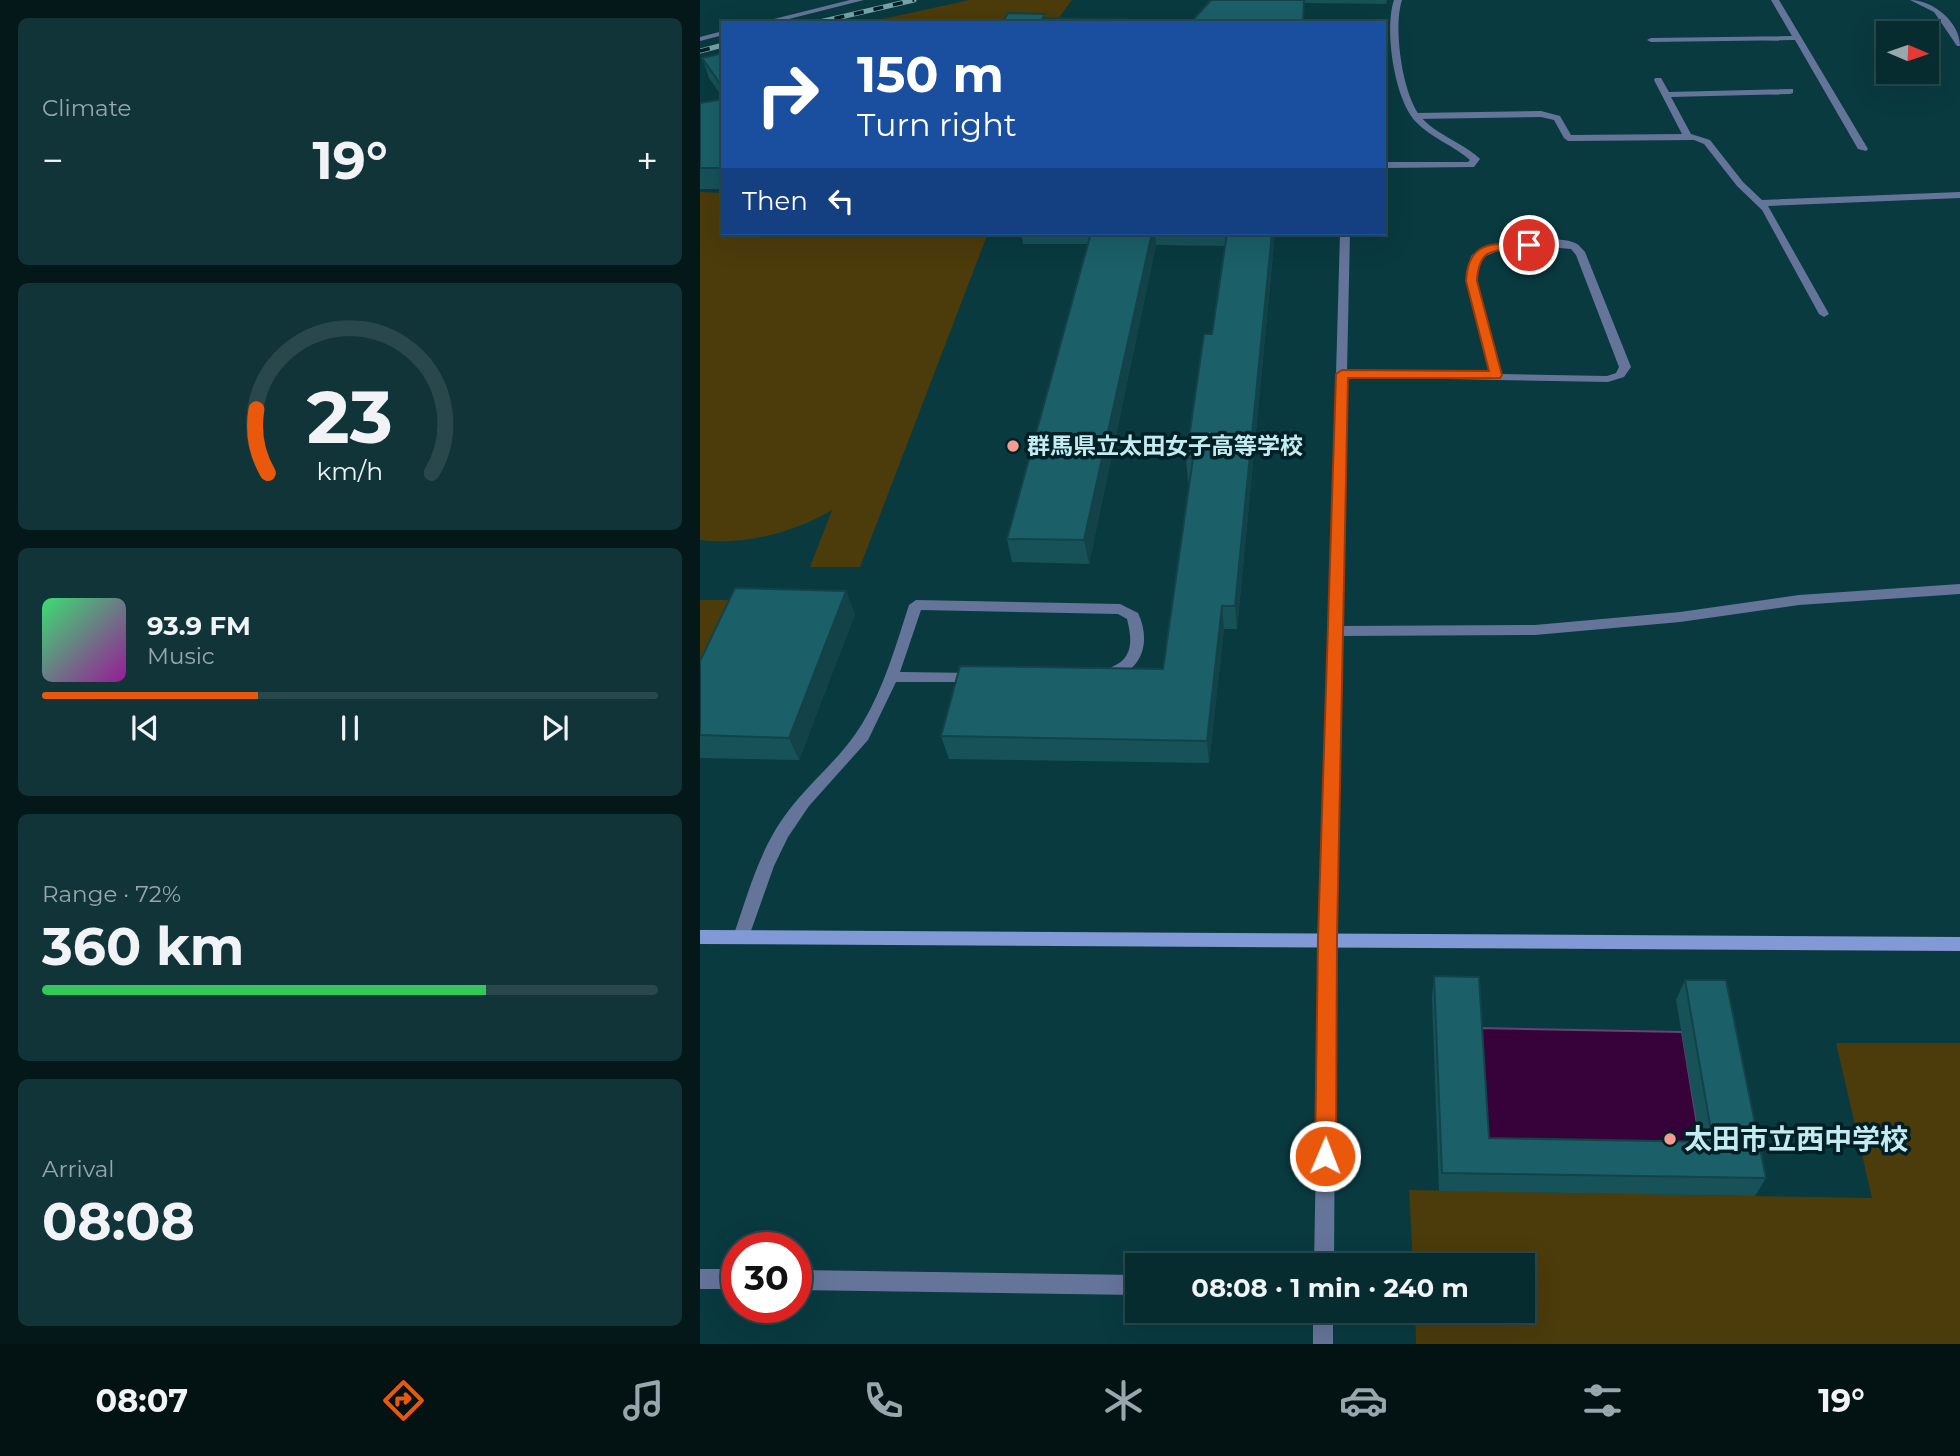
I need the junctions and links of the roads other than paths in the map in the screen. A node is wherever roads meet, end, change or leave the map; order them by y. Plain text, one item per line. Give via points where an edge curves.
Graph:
1 (860, 0) edge
2 (1398, 0) edge
3 (1774, 0) edge
4 (1914, 0) edge
5 (771, 21) edge
6 (721, 34) edge
7 (1799, 38) junction
8 (700, 39) edge
9 (1651, 40) dead end
10 (1960, 44) edge
11 (1658, 80) dead end
12 (1790, 91) dead end
13 (1665, 95) junction
14 (1416, 116) junction
15 (1688, 137) junction
16 (1863, 149) dead end
17 (1386, 164) edge
18 (1960, 195) edge
19 (1759, 203) junction
20 (1345, 235) edge
21 (1824, 314) dead end
22 (1342, 374) junction
23 (1496, 375) junction
24 (1960, 589) edge
25 (1335, 631) junction
26 (892, 677) junction
27 (985, 678) edge
28 (1092, 678) edge
29 (700, 937) edge
30 (741, 937) junction
31 (1328, 938) junction
32 (1960, 944) edge
33 (1324, 1253) edge
34 (700, 1279) edge
35 (721, 1279) edge
36 (812, 1280) edge
37 (1125, 1285) edge
38 (1324, 1323) edge
39 (1323, 1344) edge

1 - 5 street
2 - 14 street via 1393,39
3 - 7 street
4 - 10 street via 1937,10
6 - 8 street
7 - 9 street
7 - 16 street
11 - 13 street
12 - 13 street
13 - 15 street
14 - 15 street via 1541,114 1557,118 1568,138
14 - 17 street via 1475,159 1472,164
15 - 19 street via 1707,142
18 - 19 street
19 - 21 street
20 - 22 street
22 - 23 street
22 - 25 street
23 - 23 street via 1608,379 1620,375 1625,367 1574,246 1501,246 1476,256 1471,281
24 - 25 street via 1799,600 1535,630
25 - 31 street
26 - 27 street
26 - 28 street via 916,605 1120,609 1133,616 1139,636 1136,657 1127,666
26 - 30 street via 868,728 803,802 776,841
29 - 30 street
30 - 31 street
31 - 32 street
31 - 33 street
34 - 35 street
36 - 37 street
38 - 39 street

